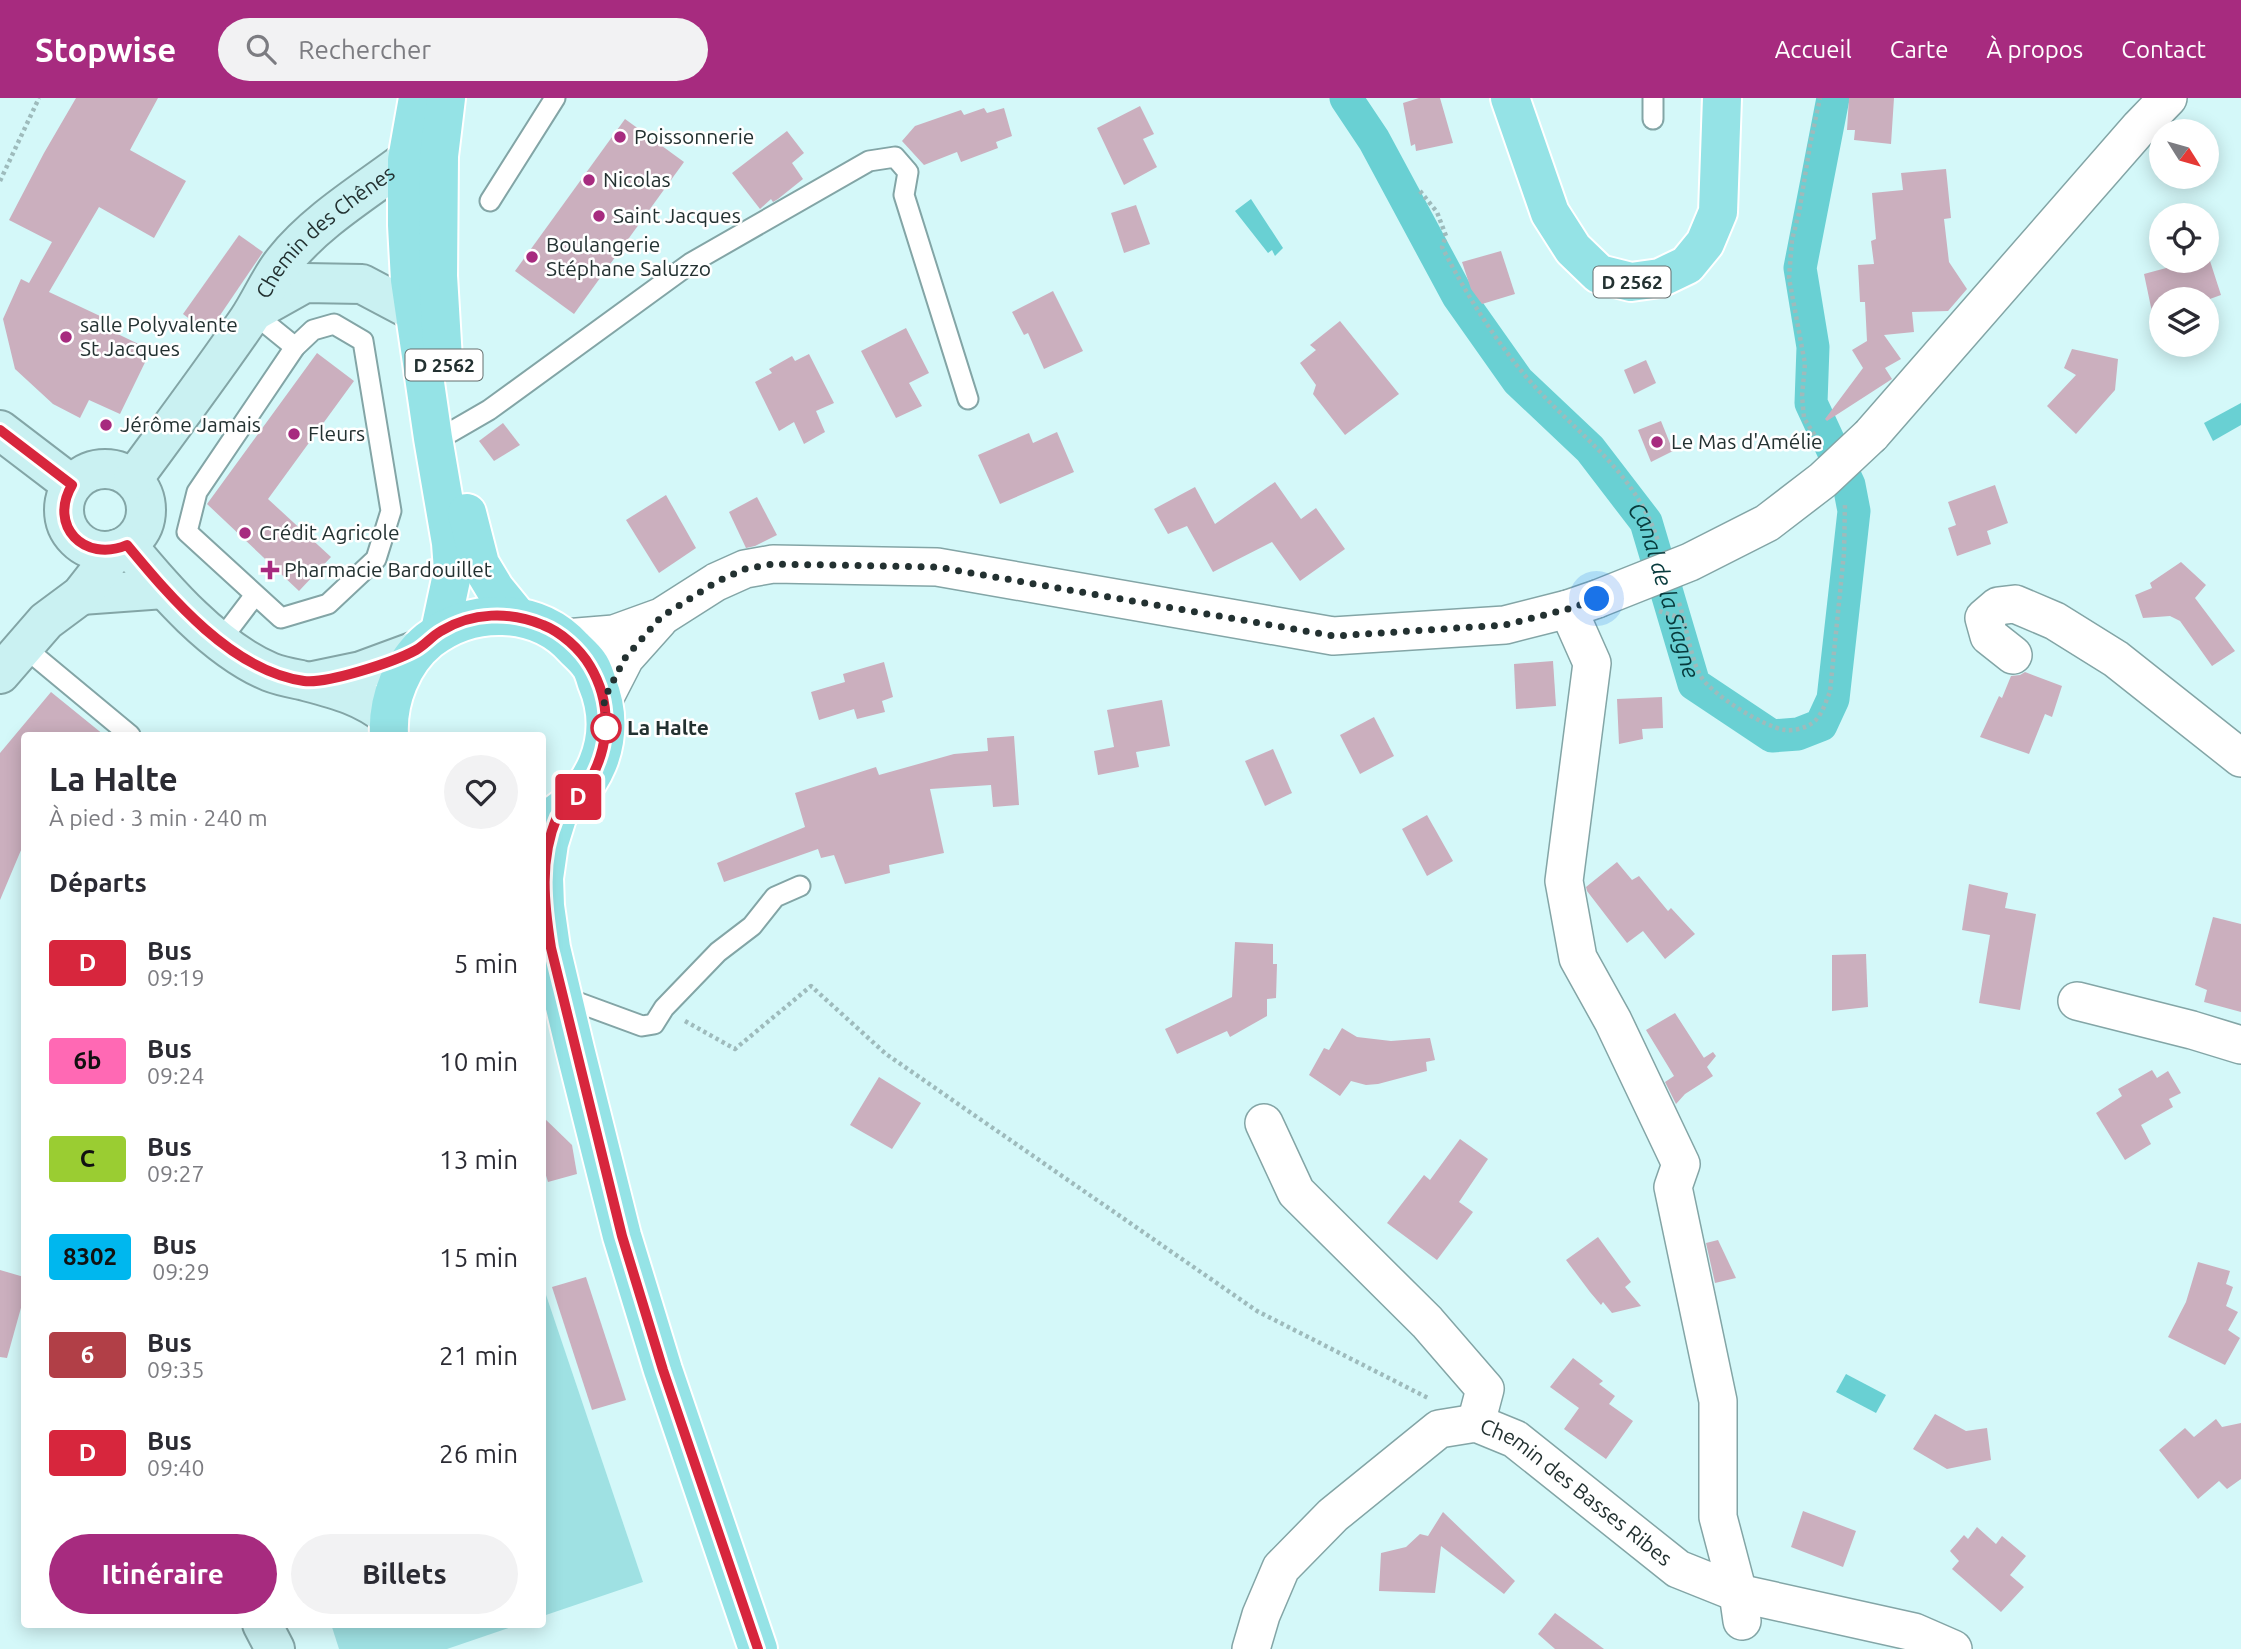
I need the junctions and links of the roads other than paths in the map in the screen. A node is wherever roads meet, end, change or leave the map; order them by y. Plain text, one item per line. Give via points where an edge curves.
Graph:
1 (418, 98) edge
2 (446, 98) edge
3 (555, 98) edge
4 (1510, 98) edge
5 (1653, 98) edge
6 (1723, 98) edge
7 (2168, 98) edge
8 (1653, 119) dead end
9 (407, 160) junction
10 (490, 201) dead end
11 (413, 311) junction
12 (253, 313) junction
13 (295, 347) junction
14 (968, 399) dead end
15 (0, 430) edge
16 (442, 435) junction
17 (133, 479) junction
18 (72, 485) junction
19 (80, 542) junction
20 (122, 547) junction
21 (163, 589) junction
22 (81, 595) junction
23 (255, 595) junction
24 (1583, 604) junction
25 (517, 616) junction
26 (661, 617) junction
27 (565, 638) junction
28 (429, 640) junction
29 (220, 641) junction
30 (24, 647) edge
31 (2012, 655) dead end
32 (306, 681) junction
33 (604, 699) junction
34 (389, 726) edge
35 (126, 732) edge
36 (2241, 758) edge
37 (550, 818) edge
38 (546, 864) edge
39 (800, 886) dead end
40 (547, 938) edge
41 (563, 996) junction
42 (2077, 1002) dead end
43 (2241, 1045) edge
44 (1264, 1123) dead end
45 (1476, 1423) junction
46 (1740, 1607) junction
47 (264, 1628) edge
48 (275, 1649) edge
49 (758, 1649) edge
50 (1251, 1649) edge
51 (1953, 1649) edge

1 - 9 main road, D 2562
2 - 16 main road, D 2562 via 439,156
3 - 10 lane
4 - 6 main road, D 2562 via 1550,213 1573,249 1600,274 1630,282 1660,278 1687,265 1705,243 1718,212
5 - 8 lane
7 - 24 street, bridge via 1871,435 1823,480 1767,523 1690,562
9 - 11 main road, D 2562
9 - 12 main road, Chemin des Chênes via 299,244 282,262
11 - 12 main road, Chemin des Chênes via 362,284 305,283
11 - 16 main road, D 2562
12 - 13 lane
12 - 17 main road, Chemin des Chênes
13 - 23 lane via 197,492 187,532
13 - 23 lane via 313,330 334,324 363,341 391,511 376,559 328,604 281,618
14 - 16 lane via 904,195 908,172 895,157 869,161 691,263 489,411
15 - 18 main road
16 - 25 main road, D 2562 via 480,564
16 - 28 main road, D 2562 via 453,570
17 - 18 main road via 108,468 82,475
17 - 20 main road via 141,488 146,513 137,536
18 - 19 main road via 66,496 65,521
19 - 20 main road via 104,551
19 - 30 main road via 66,578
20 - 21 main road
20 - 22 main road
21 - 22 main road
21 - 29 main road
22 - 30 main road
23 - 29 lane
24 - 26 street via 1505,625 1334,636 937,567 773,564 745,569 716,582
24 - 46 street via 1591,663 1564,881 1578,958 1681,1164 1673,1187 1718,1401 1718,1517
25 - 27 main road
25 - 28 main road via 463,620
26 - 27 street via 614,634
26 - 33 street via 625,658
27 - 33 main road via 590,665
28 - 32 main road via 361,671
28 - 34 main road via 398,681
29 - 32 main road via 272,673
30 - 35 lane
31 - 36 street via 1989,636 1984,618 1998,606 2015,604 2055,621 2116,659
32 - 34 main road via 372,704
33 - 37 main road via 603,753 593,777 578,797
37 - 38 main road
39 - 41 lane via 775,897 752,926 718,952 664,1008 654,1024 642,1026
40 - 41 main road
41 - 49 main road via 622,1236
42 - 43 street
44 - 45 street via 1296,1192 1427,1322 1485,1389
45 - 46 street, Chemin des Basses Ribes via 1514,1439 1678,1569
45 - 50 street, Chemin des Basses Ribes via 1439,1429 1333,1515 1281,1568
46 - 51 street, Chemin des Basses Ribes via 1914,1632
47 - 48 main road

